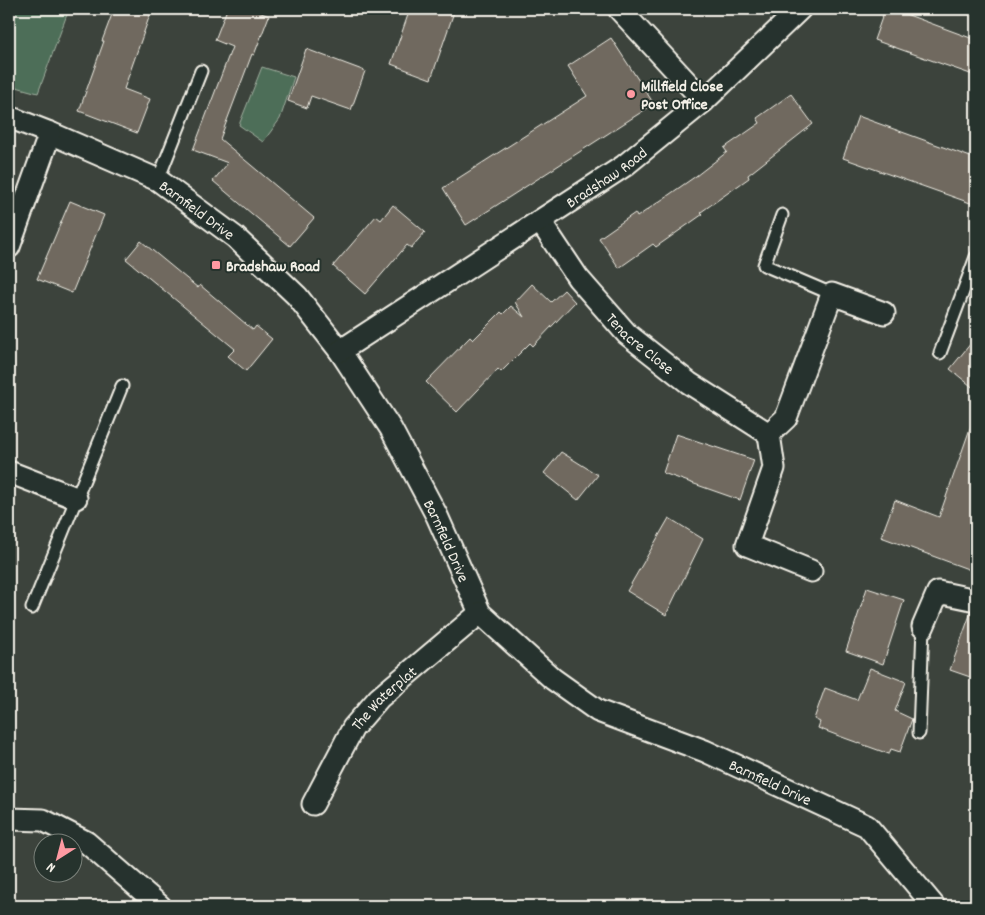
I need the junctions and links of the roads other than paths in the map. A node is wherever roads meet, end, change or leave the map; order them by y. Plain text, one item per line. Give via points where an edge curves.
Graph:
1 (619, 9) edge
2 (800, 9) edge
3 (201, 71) dead end
4 (704, 102) junction
5 (9, 118) edge
6 (50, 133) junction
7 (158, 180) junction
8 (782, 215) dead end
9 (540, 221) junction
10 (9, 248) edge
11 (976, 258) edge
12 (832, 294) junction
13 (884, 313) dead end
14 (340, 350) junction
15 (940, 353) dead end
16 (122, 386) dead end
17 (769, 434) junction
18 (9, 472) edge
19 (76, 498) junction
20 (811, 571) dead end
21 (976, 600) edge
22 (32, 608) dead end
23 (480, 613) junction
24 (923, 627) joint
25 (919, 733) dead end
26 (313, 804) dead end
27 (9, 819) edge
28 (160, 906) edge
29 (934, 906) edge

1 - 4 street
2 - 4 street, Bradshaw Road
3 - 7 lane
4 - 9 street, Bradshaw Road via 624,166
5 - 6 street, Barnfield Drive
6 - 7 street, Barnfield Drive
6 - 10 street
7 - 14 street, Barnfield Drive via 234,237 297,296
8 - 12 lane via 764,265
9 - 14 street, Bradshaw Road
9 - 17 street, Tenacre Close via 578,278 627,334 689,383
11 - 15 lane
12 - 13 street
12 - 17 street via 786,418
14 - 23 street, Barnfield Drive via 391,429 437,516
16 - 19 lane
17 - 20 street via 774,468 747,546
18 - 19 street
19 - 22 lane
21 - 24 street via 938,592
23 - 26 street, The Waterplat via 373,706 353,728
23 - 29 street, Barnfield Drive via 553,679 598,711 705,751 867,826
24 - 25 lane
27 - 28 street via 42,820 86,842

